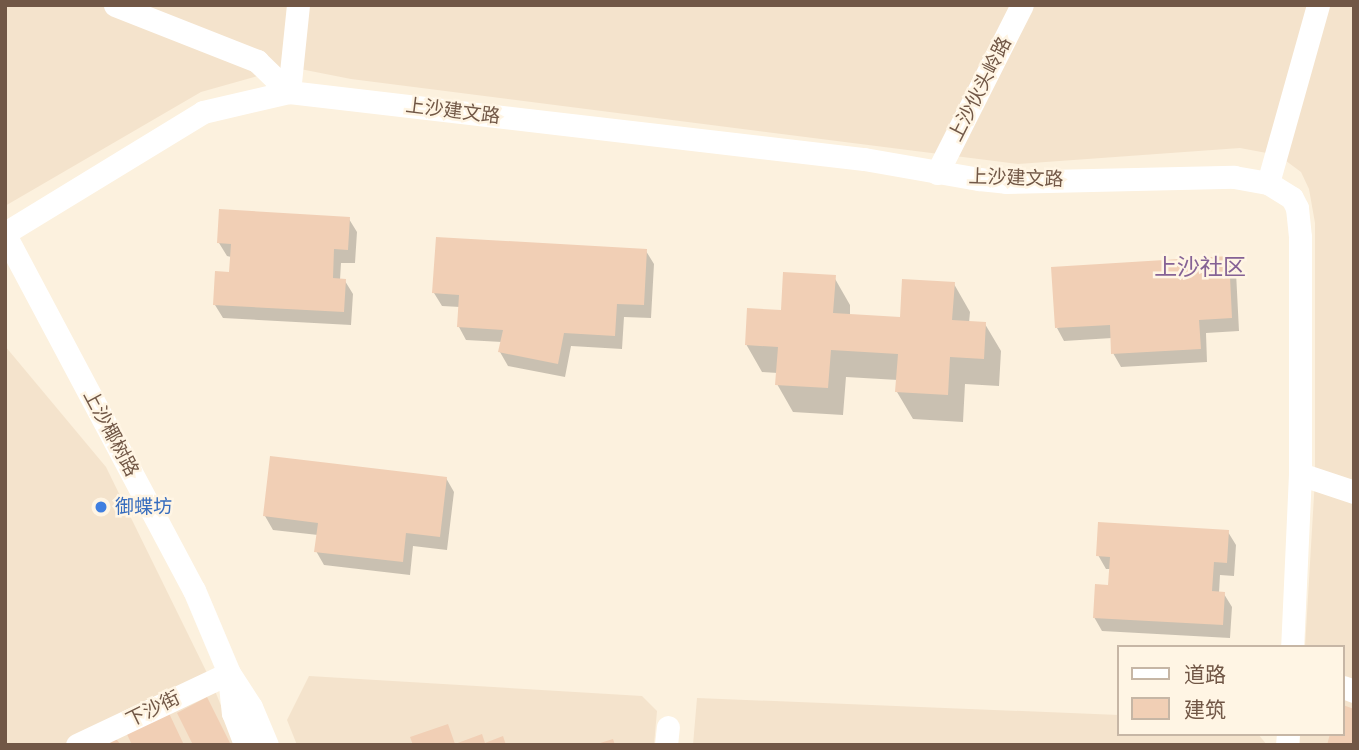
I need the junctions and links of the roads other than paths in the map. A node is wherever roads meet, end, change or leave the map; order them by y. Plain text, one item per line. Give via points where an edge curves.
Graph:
1 (115, 5) edge
2 (298, 5) edge
3 (1021, 5) edge
4 (1318, 5) edge
5 (289, 92) junction
6 (937, 173) junction
7 (1268, 183) junction
8 (5, 234) edge
9 (1300, 474) junction
10 (1354, 492) edge
11 (1292, 645) edge
12 (229, 673) junction
13 (78, 745) edge
14 (246, 745) edge
15 (267, 745) edge

1 - 5 street via 257,61
2 - 5 street
3 - 6 street, 上沙伙头岭路
4 - 7 street
5 - 6 street, 上沙建文路 via 864,159
5 - 8 street, 上沙椰树路 via 203,112
6 - 7 street, 上沙建文路 via 1006,182 1234,177
7 - 9 street, 上沙建文路 via 1292,198 1299,222
8 - 12 street, 上沙椰树路 via 194,590
9 - 10 street
9 - 11 street, 上沙建文路
12 - 13 street, 下沙街
12 - 14 street, 上沙椰树路 via 233,713
12 - 15 street, 上沙椰树路 via 251,707

